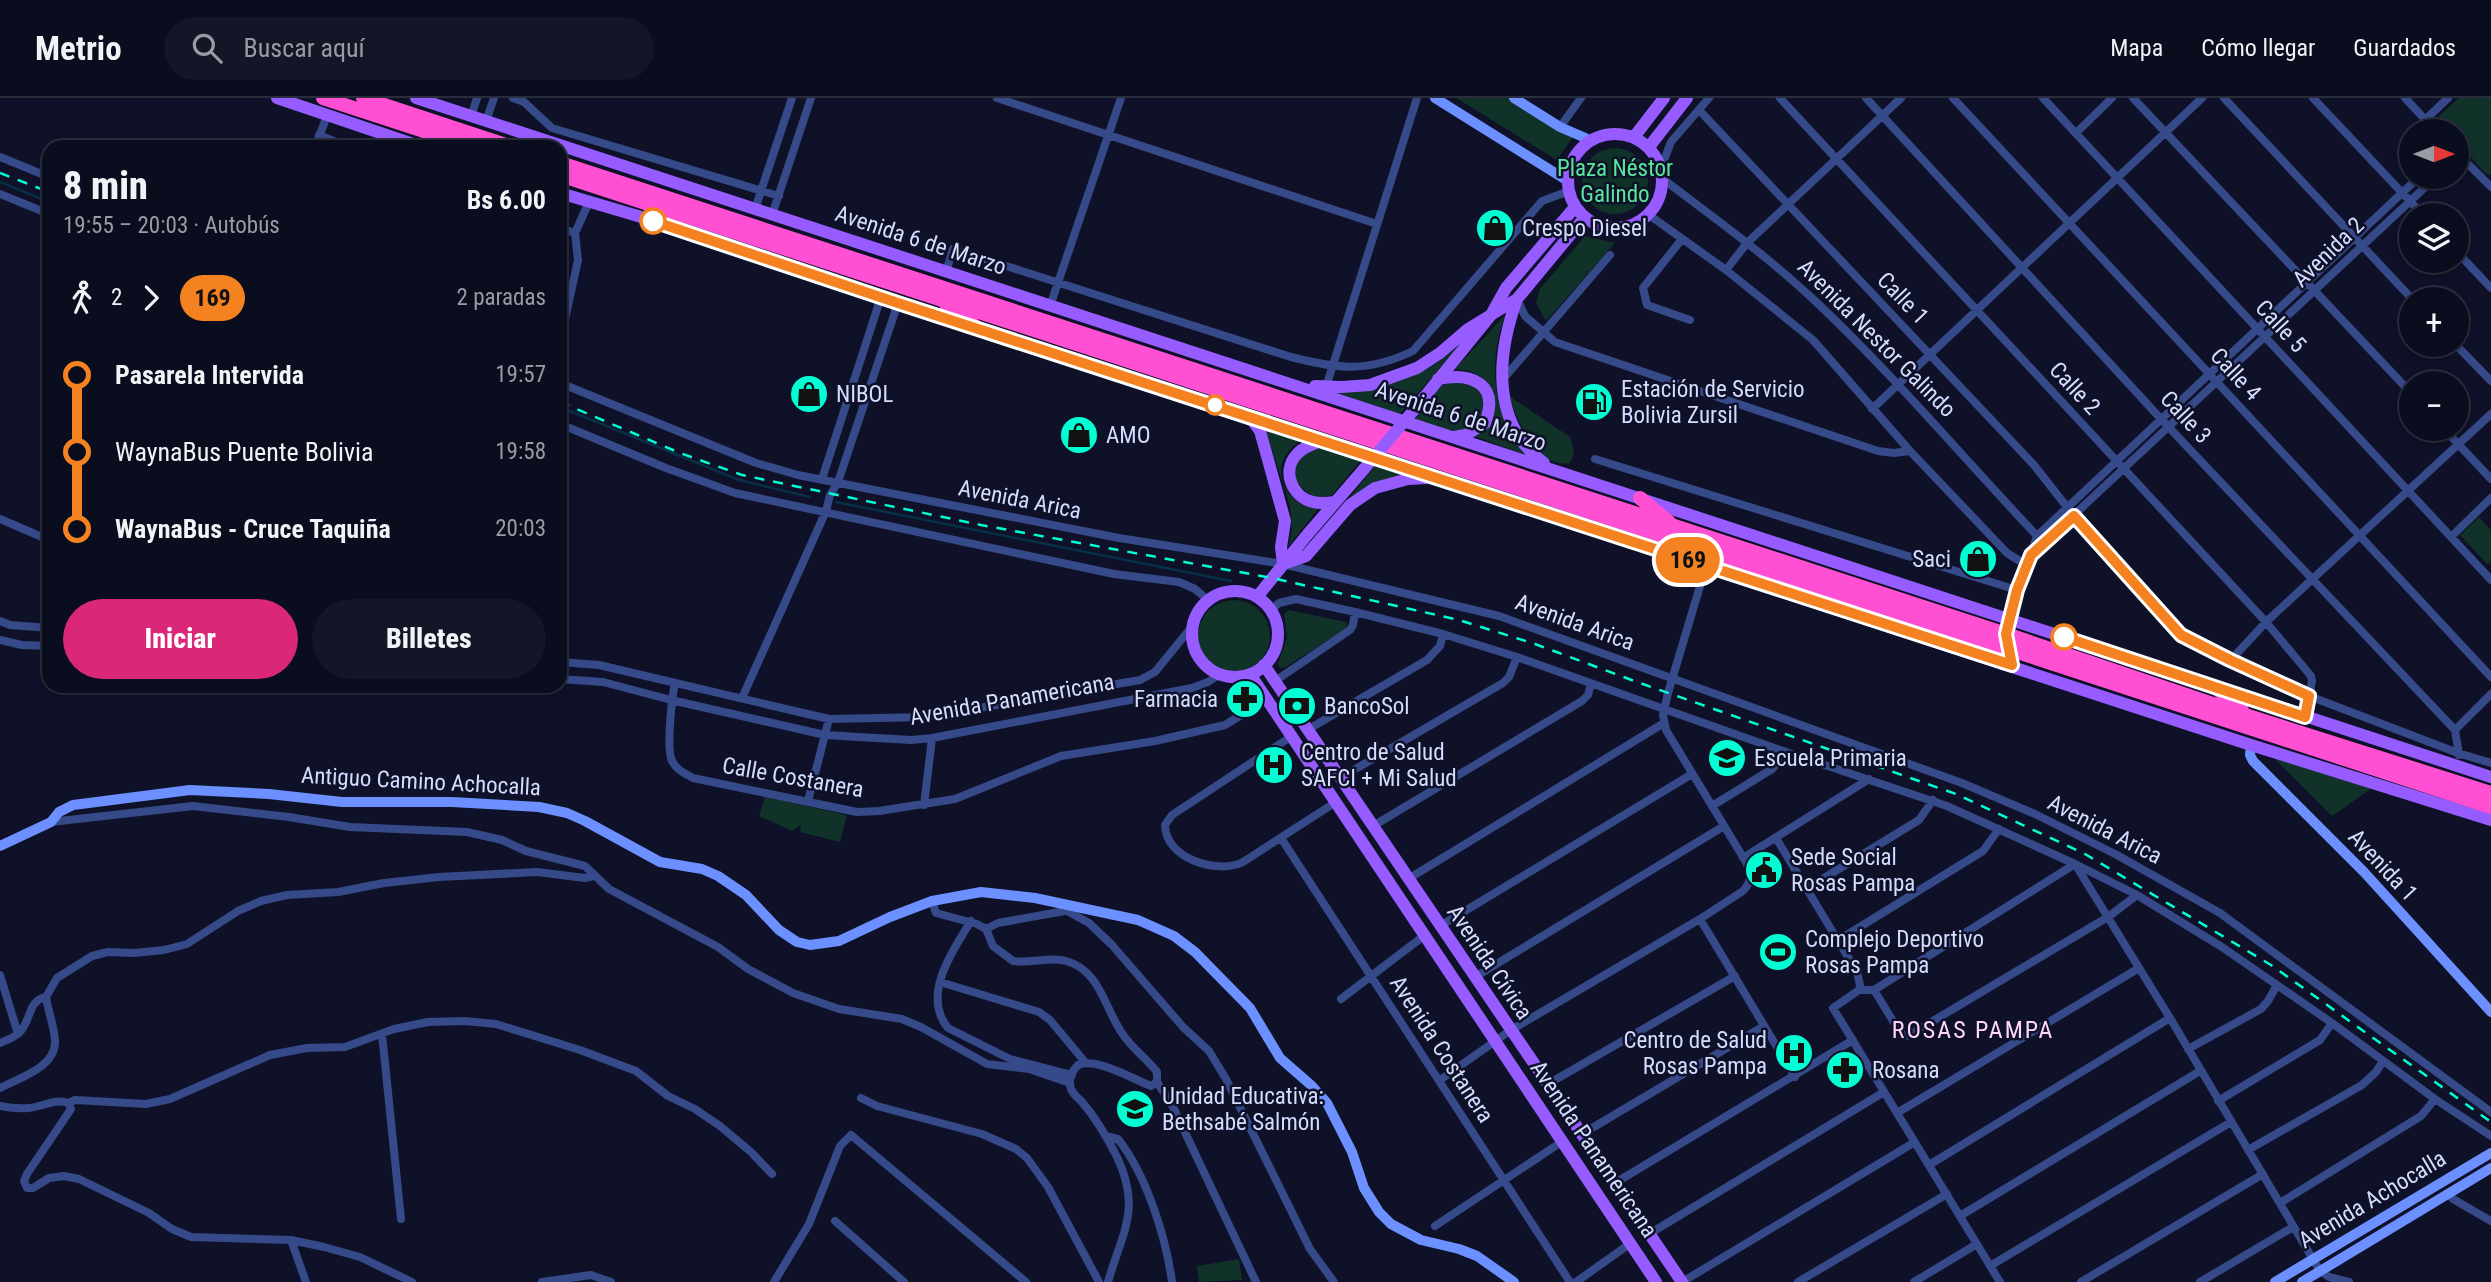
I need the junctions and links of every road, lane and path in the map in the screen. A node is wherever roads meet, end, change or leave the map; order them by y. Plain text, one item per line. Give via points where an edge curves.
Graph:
1 (277, 98) edge
2 (323, 98) edge
3 (363, 98) edge
4 (416, 98) edge
5 (477, 98) edge
6 (494, 98) edge
7 (513, 98) edge
8 (792, 98) edge
9 (811, 98) edge
10 (997, 98) edge
11 (1121, 98) edge
12 (1417, 98) edge
13 (1435, 98) edge
14 (1514, 98) edge
15 (1581, 98) edge
16 (1664, 98) edge
17 (1687, 98) edge
18 (1709, 98) edge
19 (1780, 98) edge
20 (1866, 98) edge
21 (1901, 98) edge
22 (1953, 98) edge
23 (2043, 98) edge
24 (2112, 98) edge
25 (2133, 98) edge
26 (2202, 98) edge
27 (2224, 98) edge
28 (2313, 98) edge
29 (2405, 98) edge
30 (2448, 98) edge
31 (1699, 110) junction
32 (327, 116) junction
33 (1882, 116) junction
34 (471, 117) junction
35 (2424, 119) edge
36 (2426, 119) edge
37 (486, 121) junction
38 (1560, 127) junction
39 (2166, 132) junction
40 (2076, 133) junction
41 (319, 135) junction
42 (1109, 135) junction
43 (1633, 137) junction
44 (317, 140) edge
45 (331, 140) edge
46 (401, 140) edge
47 (452, 140) edge
48 (491, 140) edge
49 (544, 140) edge
50 (1590, 140) junction
51 (567, 147) edge
52 (1649, 147) junction
53 (0, 157) edge
54 (1835, 160) junction
55 (567, 165) edge
56 (2469, 166) edge
57 (42, 174) edge
58 (1662, 174) junction
59 (567, 177) edge
60 (2117, 178) junction
61 (1569, 186) junction
62 (2491, 187) edge
63 (2406, 189) edge
64 (2423, 189) edge
65 (761, 190) junction
66 (2402, 193) junction
67 (0, 194) edge
68 (567, 195) edge
69 (779, 196) junction
70 (2410, 201) junction
71 (589, 202) junction
72 (1787, 205) junction
73 (1576, 206) junction
74 (755, 209) junction
75 (42, 211) edge
76 (772, 215) junction
77 (1649, 215) junction
78 (1585, 218) junction
79 (2070, 223) junction
80 (1377, 224) junction
81 (567, 230) edge
82 (575, 233) junction
83 (2354, 238) junction
84 (1682, 239) junction
85 (1747, 243) junction
86 (2362, 246) junction
87 (1611, 255) dead end
88 (2469, 265) edge
89 (2023, 267) junction
90 (1726, 270) junction
91 (946, 272) junction
92 (1059, 282) junction
93 (2307, 283) junction
94 (2401, 287) edge
95 (2491, 288) edge
96 (2315, 292) junction
97 (931, 296) junction
98 (881, 297) junction
99 (1517, 299) junction
100 (898, 303) junction
101 (1051, 306) junction
102 (567, 310) edge
103 (1977, 310) junction
104 (1491, 315) junction
105 (1690, 320) dead end
106 (978, 328) junction
107 (2258, 329) junction
108 (1543, 333) junction
109 (2266, 338) junction
110 (1930, 355) junction
111 (2468, 357) edge
112 (1332, 368) junction
113 (2210, 374) junction
114 (1438, 380) junction
115 (1502, 380) junction
116 (2399, 380) edge
117 (2491, 381) edge
118 (1287, 382) junction
119 (2218, 382) junction
120 (1898, 385) junction
121 (567, 386) edge
122 (1326, 387) junction
123 (1872, 409) junction
124 (2491, 414) edge
125 (1250, 417) junction
126 (2161, 419) junction
127 (567, 427) edge
128 (2169, 428) junction
129 (1453, 437) junction
130 (1321, 441) junction
131 (2455, 441) edge
132 (2458, 444) junction
133 (1910, 450) junction
134 (1595, 459) dead end
135 (2116, 461) junction
136 (2124, 469) junction
137 (1559, 472) junction
138 (1438, 478) junction
139 (822, 479) junction
140 (2491, 479) edge
141 (838, 482) junction
142 (2408, 491) junction
143 (1640, 498) junction
144 (2491, 498) edge
145 (1335, 502) junction
146 (2067, 508) junction
147 (826, 511) junction
148 (2074, 516) junction
149 (0, 519) edge
150 (1676, 527) junction
151 (2037, 536) junction
152 (2360, 536) junction
153 (42, 537) edge
154 (2451, 537) junction
155 (2045, 544) junction
156 (1723, 555) junction
157 (2031, 555) junction
158 (1283, 564) junction
159 (2026, 565) junction
160 (1706, 566) junction
161 (2314, 580) junction
162 (2491, 580) edge
163 (1771, 587) junction
164 (2017, 590) junction
165 (1257, 597) junction
166 (1208, 600) junction
167 (1270, 610) junction
168 (1355, 611) junction
169 (2009, 618) junction
170 (0, 621) edge
171 (2266, 622) junction
172 (1194, 624) junction
173 (42, 628) edge
174 (1443, 634) junction
175 (0, 640) edge
176 (2008, 641) junction
177 (42, 646) edge
178 (1517, 657) junction
179 (2230, 660) junction
180 (567, 663) edge
181 (1264, 665) junction
182 (2012, 665) junction
183 (605, 666) junction
184 (1220, 674) junction
185 (1251, 674) junction
186 (2491, 677) edge
187 (1672, 678) junction
188 (567, 679) edge
189 (1275, 681) junction
190 (603, 682) junction
191 (675, 683) junction
192 (1591, 684) junction
193 (2216, 688) junction
194 (2491, 694) edge
195 (2309, 696) junction
196 (742, 698) junction
197 (1267, 699) junction
198 (671, 700) junction
199 (1664, 710) junction
200 (2248, 716) junction
201 (2305, 717) junction
202 (829, 719) junction
203 (1664, 723) junction
204 (1307, 730) junction
205 (2455, 730) junction
206 (825, 734) junction
207 (1292, 736) junction
208 (932, 738) junction
209 (2251, 745) junction
210 (1783, 751) junction
211 (2458, 753) junction
212 (2491, 763) edge
213 (2465, 768) junction
214 (1692, 774) junction
215 (2491, 777) edge
216 (1340, 778) junction
217 (1869, 779) junction
218 (2491, 793) edge
219 (1933, 800) junction
220 (808, 801) junction
221 (1336, 802) junction
222 (924, 805) junction
223 (1712, 806) junction
224 (2491, 807) edge
225 (2491, 820) edge
226 (51, 822) junction
227 (1373, 826) junction
228 (1724, 826) junction
229 (1999, 829) junction
230 (1281, 838) junction
231 (1776, 838) junction
232 (0, 846) edge
233 (1743, 858) junction
234 (2075, 864) junction
235 (594, 876) junction
236 (1408, 879) junction
237 (1806, 889) junction
238 (2137, 895) junction
239 (932, 901) junction
240 (1071, 909) junction
241 (2108, 917) junction
242 (1700, 919) junction
243 (971, 920) junction
244 (1440, 926) junction
245 (986, 929) junction
246 (1425, 935) junction
247 (1837, 941) junction
248 (2139, 968) junction
249 (0, 975) edge
250 (1370, 975) junction
251 (1735, 976) junction
252 (1475, 977) junction
253 (940, 982) junction
254 (2277, 985) junction
255 (1859, 990) junction
256 (1874, 990) junction
257 (46, 997) junction
258 (1341, 999) dead end
259 (2491, 1012) edge
260 (2170, 1018) junction
261 (2332, 1023) junction
262 (1764, 1026) junction
263 (1511, 1030) junction
264 (18, 1034) junction
265 (382, 1034) junction
266 (1853, 1040) junction
267 (1496, 1041) junction
268 (0, 1043) edge
269 (2188, 1049) junction
270 (2383, 1061) junction
271 (1085, 1062) junction
272 (2200, 1071) junction
273 (1795, 1076) junction
274 (1071, 1079) junction
275 (1440, 1080) junction
276 (1157, 1083) junction
277 (1548, 1084) junction
278 (0, 1087) edge
279 (1884, 1092) junction
280 (861, 1098) dead end
281 (2435, 1099) junction
282 (2218, 1101) junction
283 (68, 1103) junction
284 (0, 1106) edge
285 (2491, 1112) edge
286 (1898, 1114) junction
287 (2231, 1122) junction
288 (1581, 1134) junction
289 (1106, 1136) junction
290 (2491, 1136) edge
291 (1563, 1141) junction
292 (1915, 1142) junction
293 (2248, 1150) junction
294 (2491, 1153) edge
295 (1929, 1165) junction
296 (2491, 1168) edge
297 (772, 1174) dead end
298 (2263, 1174) junction
299 (1503, 1181) junction
300 (1615, 1184) junction
301 (2448, 1193) junction
302 (1947, 1194) junction
303 (2280, 1203) junction
304 (1960, 1216) junction
305 (401, 1219) dead end
306 (835, 1221) dead end
307 (2491, 1221) edge
308 (1435, 1226) dead end
309 (2294, 1227) junction
310 (1649, 1234) junction
311 (291, 1240) junction
312 (1630, 1243) junction
313 (1977, 1244) junction
314 (2312, 1259) junction
315 (1990, 1266) junction
316 (2326, 1277) edge
317 (306, 1282) edge
318 (412, 1282) edge
319 (542, 1282) edge
320 (611, 1282) edge
321 (774, 1282) edge
322 (904, 1282) edge
323 (1026, 1282) edge
324 (1099, 1282) edge
325 (1108, 1282) edge
326 (1172, 1282) edge
327 (1256, 1282) edge
328 (1334, 1282) edge
329 (1514, 1282) edge
330 (1570, 1282) edge
331 (1576, 1282) edge
332 (1657, 1282) edge
333 (1682, 1282) edge
334 (1798, 1282) edge
335 (1914, 1282) edge
336 (2000, 1282) edge
337 (2081, 1282) edge
338 (2200, 1282) edge
339 (2274, 1282) edge
340 (2302, 1282) edge
341 (2349, 1282) edge

1 - 32 main road
2 - 47 highway
3 - 48 highway
4 - 34 main road, Avenida 6 de Marzo
5 - 34 street
6 - 37 street
7 - 65 street via 552,128
8 - 65 street
9 - 69 street
10 - 42 street
11 - 42 street
12 - 80 street
13 - 61 main road
14 - 38 main road
15 - 38 street
16 - 43 main road
17 - 52 main road
18 - 31 street
19 - 54 street, Calle 2
20 - 33 street, Calle 3
21 - 33 street
22 - 79 street, Calle 4
23 - 40 street, Calle 5
24 - 40 street
25 - 39 street
26 - 39 street
27 - 83 street
28 - 66 street
29 - 35 street
30 - 36 street
31 - 58 street via 1671,142
31 - 72 street, Calle 1
32 - 41 street
32 - 46 main road
33 - 54 street
33 - 89 street, Calle 3
34 - 37 main road, Avenida 6 de Marzo
37 - 49 main road, Avenida 6 de Marzo
38 - 50 main road
39 - 60 street
39 - 93 street
40 - 60 street, Calle 5
41 - 44 street
41 - 45 street
42 - 80 street
42 - 92 street
43 - 50 main road via 1611,133
43 - 52 main road
50 - 61 main road via 1572,161
51 - 74 main road, Avenida 6 de Marzo
52 - 58 main road
53 - 57 street
54 - 72 street
54 - 103 street, Calle 2
55 - 150 highway, Avenida 6 de Marzo
56 - 62 street
58 - 77 main road via 1659,201
58 - 85 street, Avenida Nestor Galindo
59 - 97 highway, Avenida 6 de Marzo
60 - 79 street
60 - 107 street, Calle 5
61 - 73 main road
61 - 112 street via 1542,201 1413,351 1390,362
63 - 66 street, Avenida 2
64 - 70 street, Avenida 2
65 - 69 street
65 - 74 street
66 - 70 street
66 - 83 street, Avenida 2
67 - 75 street
68 - 71 main road
69 - 76 street
70 - 86 street, Avenida 2
71 - 82 street
71 - 98 main road
72 - 85 street
72 - 110 street, Calle 1
73 - 78 main road
73 - 104 main road via 1506,288
74 - 76 main road, Avenida 6 de Marzo
76 - 91 main road, Avenida 6 de Marzo
77 - 78 main road via 1631,225 1610,228
77 - 84 street, Avenida Nestor Galindo
78 - 99 main road
79 - 89 street
79 - 113 street, Calle 4
80 - 112 street
81 - 82 street
82 - 102 street via 578,260
83 - 86 street
83 - 93 street, Avenida 2
84 - 90 street, Avenida Nestor Galindo
84 - 105 street via 1643,288 1643,295 1647,305
85 - 90 street
85 - 120 street, Avenida Nestor Galindo via 1812,298
86 - 94 street
86 - 96 street, Avenida 2
87 - 108 street
88 - 95 street
89 - 103 street
89 - 126 street, Calle 3
90 - 123 street, Avenida Nestor Galindo via 1812,340
91 - 92 street via 953,249
91 - 101 main road, Avenida 6 de Marzo
92 - 101 street
92 - 112 street
93 - 96 street
93 - 107 street, Avenida 2
96 - 109 street, Avenida 2
96 - 116 street
97 - 106 highway
97 - 156 highway, Avenida 6 de Marzo
98 - 100 main road
98 - 139 street
99 - 104 main road
99 - 108 street via 1525,316
99 - 115 main road via 1502,350
100 - 106 main road
100 - 141 street
101 - 118 main road, Avenida 6 de Marzo
103 - 110 street
103 - 135 street, Calle 2
104 - 114 main road
104 - 122 main road via 1416,368 1370,384
106 - 125 main road
107 - 109 street, Calle 5
107 - 113 street, Avenida 2
108 - 115 street
108 - 133 street via 1555,341 1878,451
109 - 119 street, Avenida 2
109 - 142 street, Calle 5
110 - 120 street
110 - 146 street, Calle 1 via 2034,465
111 - 117 street
112 - 122 street
113 - 119 street, Calle 4
113 - 126 street, Avenida 2
114 - 129 main road via 1466,376 1479,382 1490,401 1485,423
114 - 145 main road, bridge
115 - 137 main road via 1518,434 1532,454
118 - 122 main road
118 - 129 main road, Avenida 6 de Marzo
119 - 128 street, Avenida 2
119 - 152 street, Calle 4
120 - 123 street
120 - 151 street, Avenida Nestor Galindo
121 - 139 street, Avenida Arica via 756,463
123 - 133 street, Avenida Nestor Galindo
124 - 132 street
125 - 130 main road
125 - 158 main road via 1260,431 1285,521
126 - 128 street, Calle 3
126 - 135 street, Avenida 2
127 - 147 street via 735,493
128 - 136 street, Avenida 2
128 - 161 street, Calle 3
129 - 137 main road, Avenida 6 de Marzo
130 - 138 main road
130 - 145 main road via 1294,456 1289,479 1303,499 1316,504
131 - 132 street
132 - 140 street
132 - 142 street
133 - 159 street, Avenida Nestor Galindo via 2007,553
134 - 164 street
135 - 136 street, Calle 2
135 - 146 street, Avenida 2
136 - 148 street, Avenida 2
136 - 171 street, Calle 2
137 - 143 main road, Avenida 6 de Marzo
138 - 158 main road via 1408,479 1375,488 1350,505 1306,555
138 - 160 main road
139 - 141 street, Avenida Arica
141 - 147 street
141 - 158 street, Avenida Arica via 1119,538
142 - 152 street
142 - 154 street, Calle 5
143 - 150 highway
143 - 169 main road, Avenida 6 de Marzo
144 - 154 street
145 - 158 main road
146 - 148 street, Calle 1
146 - 151 street, Avenida 2
147 - 166 street via 1102,571 1179,582
147 - 196 street
148 - 155 street, Avenida 2
148 - 179 street, Calle 1 via 2181,635
149 - 153 street
150 - 176 highway, Avenida 6 de Marzo
151 - 155 street, Avenida Nestor Galindo
151 - 157 street, Avenida 2
152 - 161 street
152 - 186 street, Calle 4
154 - 162 street, Calle 5
155 - 157 street, Avenida 2
156 - 163 highway
156 - 176 highway, Avenida 6 de Marzo
157 - 159 street, Avenida 2
158 - 165 main road
158 - 187 street, Avenida Arica via 1499,616
159 - 164 street, Avenida 2
160 - 163 main road
160 - 187 street
161 - 171 street
161 - 205 street, Calle 3
163 - 182 main road
164 - 169 street, Avenida 2
165 - 166 main road via 1237,591
165 - 167 main road
166 - 172 main road
167 - 168 street, Avenida Arica via 1296,599
167 - 181 main road via 1278,639
168 - 174 street, Avenida Arica
168 - 189 street via 1350,630
169 - 176 street, Avenida 2
169 - 193 main road, Avenida 6 de Marzo
170 - 173 street
171 - 179 street
171 - 195 street, Calle 2 via 2311,676
172 - 184 main road via 1198,654
172 - 202 street, Avenida Panamericana via 1155,672 1140,680 927,717
174 - 178 street, Avenida Arica
174 - 204 street via 1437,651 1427,660
175 - 177 street
176 - 182 street, Avenida 2
176 - 200 highway, Avenida 6 de Marzo
176 - 224 highway, Avenida 6 de Marzo
178 - 192 street, Avenida Arica
178 - 216 street via 1503,683
179 - 195 street, Calle 1
180 - 183 street, Avenida Panamericana
181 - 185 main road
181 - 189 main road, Avenida Cívica
182 - 209 main road
183 - 190 street
183 - 191 street, Avenida Panamericana
184 - 185 main road
184 - 208 street, Avenida Panamericana via 1192,688
185 - 197 main road, Avenida Cívica
187 - 199 street
187 - 285 street, Avenida Arica via 1962,783 2117,855 2220,913
188 - 190 street, Avenida Panamericana
189 - 204 main road, Avenida Cívica
190 - 198 street, Avenida Panamericana
191 - 196 street, Avenida Panamericana
191 - 198 street, Calle Costanera
192 - 199 street, Avenida Arica
192 - 227 street via 1582,701
193 - 200 highway
193 - 201 main road, Avenida 6 de Marzo
194 - 205 street
195 - 201 street, Calle 2
195 - 211 street, Calle 1
196 - 202 street, Avenida Panamericana
197 - 207 main road, Avenida Cívica
197 - 222 street, Calle Costanera via 1225,725 1061,756 955,799
198 - 206 street, Avenida Panamericana
198 - 220 street, Calle Costanera via 670,758 679,770 693,778
199 - 203 street
199 - 210 street, Avenida Arica
200 - 218 highway, Avenida 6 de Marzo
201 - 213 main road, Avenida 6 de Marzo
202 - 206 street
203 - 214 street
203 - 236 street
204 - 216 main road, Avenida Cívica
205 - 211 street
206 - 208 street, Avenida Panamericana
206 - 220 street
207 - 221 main road, Avenida Cívica
207 - 230 street via 1172,815 1165,825 1167,836 1182,853 1216,868 1238,865
208 - 222 street
209 - 225 main road
209 - 259 main road, Avenida 1 via 2253,761
210 - 217 street, Avenida Arica
210 - 223 street via 1772,769
211 - 212 street, Calle 1
211 - 213 street
213 - 215 main road, Avenida 6 de Marzo
214 - 223 street
214 - 244 street
216 - 227 main road, Avenida Cívica
217 - 219 street, Avenida Arica
217 - 231 street
219 - 229 street, Avenida Arica
219 - 237 street via 1919,820
220 - 222 street, Calle Costanera via 857,812
221 - 230 street
221 - 246 main road, Avenida Cívica
223 - 228 street
226 - 232 main road, Antiguo Camino Achocalla
226 - 235 street via 193,806 349,827 467,832 573,861
226 - 239 main road, Antiguo Camino Achocalla via 73,805 190,790 342,802 539,807 585,821 660,862 718,876 746,895 771,924 797,943 839,941
227 - 236 main road, Avenida Cívica
228 - 233 street
228 - 252 street
229 - 234 street, Avenida Arica
229 - 247 street via 1983,851
230 - 250 street, Avenida Costanera
231 - 233 street
231 - 237 street
233 - 242 street via 1750,880 1743,891
234 - 238 street, Avenida Arica
234 - 241 street
234 - 256 street
235 - 257 street via 537,872 439,877 287,895 239,911 187,944 92,956 57,978
235 - 274 street via 637,906 718,947 793,993 828,1006 902,1019 987,1064
236 - 244 main road, Avenida Cívica
237 - 247 street
238 - 241 street
238 - 254 street, Avenida Arica
239 - 240 main road, Antiguo Camino Achocalla via 981,892
239 - 243 street via 936,913
240 - 245 street
240 - 328 street via 1104,937 1209,1051 1310,1249
240 - 329 main road, Antiguo Camino Achocalla via 1148,924 1174,936 1208,962 1250,1009 1280,1058 1327,1103 1379,1212 1421,1240 1477,1256
241 - 248 street
241 - 256 street via 1907,1035 1901,1034
242 - 251 street
242 - 263 street
243 - 245 street
243 - 253 street
244 - 252 main road, Avenida Cívica
245 - 276 street via 993,946 1013,961 1058,959 1084,970 1098,986 1126,1039 1157,1072
246 - 250 street
246 - 267 main road, Avenida Panamericana
247 - 255 street via 1857,972
248 - 260 street
248 - 286 street
249 - 264 street
250 - 258 street
250 - 275 street, Avenida Costanera
251 - 262 street
251 - 277 street
252 - 263 main road, Avenida Cívica
253 - 271 street via 1039,1012
253 - 274 street via 939,1008 948,1028 1010,1059
254 - 261 street, Avenida Arica
254 - 269 street via 2261,1009
255 - 256 street
255 - 266 street via 1833,1008
257 - 264 street via 32,1007
257 - 278 street via 54,1052 32,1072
260 - 269 street
260 - 295 street
261 - 270 street, Avenida Arica
261 - 282 street via 2320,1040
262 - 273 street
262 - 288 street
263 - 267 street
263 - 277 main road, Avenida Cívica
264 - 268 street
265 - 283 street via 345,1047 270,1055 170,1099 146,1104
265 - 297 street via 428,1022 496,1024 601,1057 636,1071 668,1096 695,1109
265 - 305 street
266 - 273 street
266 - 279 street
267 - 275 street
267 - 291 main road, Avenida Panamericana
269 - 272 street
270 - 281 street, Avenida Arica
270 - 293 street via 2362,1085
271 - 274 street
271 - 276 street via 1151,1086
272 - 282 street
272 - 304 street
273 - 300 street
274 - 289 street via 1074,1094
275 - 299 street, Avenida Costanera
276 - 327 street via 1173,1107
277 - 288 main road, Avenida Cívica
279 - 286 street
279 - 310 street
280 - 324 street via 982,1134 1016,1149 1048,1187
281 - 290 street, Avenida Arica
281 - 303 street via 2421,1116
282 - 287 street
283 - 284 street via 62,1100 15,1109
283 - 311 street via 67,1117 24,1181 27,1188 64,1176 79,1179 191,1237
286 - 292 street
287 - 293 street
287 - 315 street
288 - 300 main road, Avenida Cívica
289 - 325 street via 1123,1173 1130,1210
289 - 326 street via 1118,1139 1138,1173 1161,1228
291 - 299 street
291 - 312 main road, Avenida Panamericana
292 - 295 street
292 - 333 street
293 - 298 street
294 - 314 main road, Avenida Achocalla
295 - 302 street
296 - 301 main road, Avenida Achocalla
298 - 303 street
298 - 337 street
299 - 308 street
299 - 330 street, Avenida Costanera
300 - 310 main road, Avenida Cívica
301 - 307 street
301 - 316 main road, Avenida Achocalla
302 - 304 street
302 - 334 street
303 - 309 street
304 - 313 street
306 - 322 street
309 - 314 street
309 - 338 street
310 - 333 main road, Avenida Cívica
311 - 317 street
311 - 318 street via 348,1251
312 - 331 street
312 - 332 main road, Avenida Panamericana
313 - 315 street
313 - 335 street
314 - 316 street
314 - 339 main road, Avenida Achocalla
315 - 336 street
316 - 340 main road, Avenida Achocalla
316 - 341 street
319 - 320 street via 592,1275
321 - 323 street via 809,1224 839,1146 851,1135

